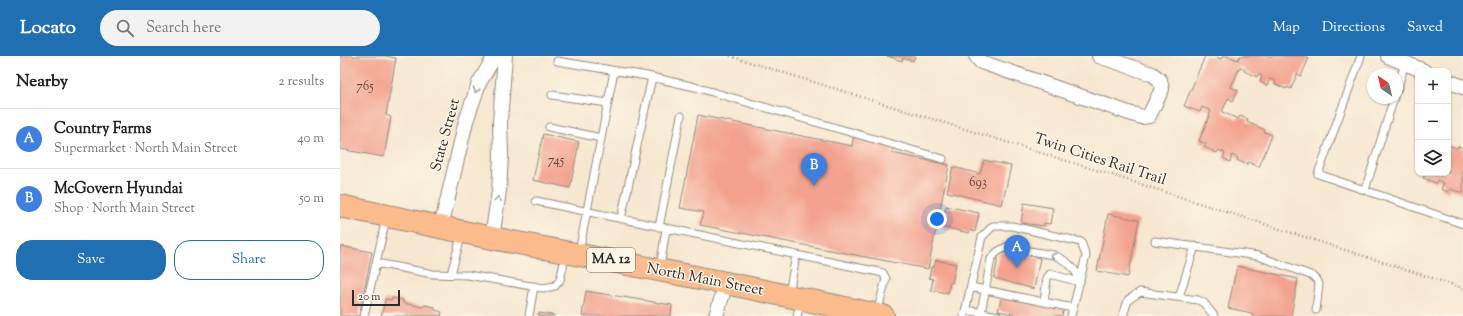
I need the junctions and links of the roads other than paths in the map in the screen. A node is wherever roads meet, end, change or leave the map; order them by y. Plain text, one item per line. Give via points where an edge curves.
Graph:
1 (495, 56) edge
2 (505, 56) edge
3 (976, 56) edge
4 (1099, 56) edge
5 (1361, 56) edge
6 (1388, 56) edge
7 (557, 61) dead end
8 (1405, 63) junction
9 (1417, 68) edge
10 (1403, 70) edge
11 (614, 71) junction
12 (652, 77) junction
13 (1451, 82) edge
14 (1463, 88) edge
15 (552, 95) dead end
16 (608, 103) junction
17 (1392, 104) edge
18 (681, 116) dead end
19 (549, 127) dead end
20 (601, 138) junction
21 (943, 159) dead end
22 (1365, 190) junction
23 (536, 201) dead end
24 (340, 206) edge
25 (586, 212) junction
26 (387, 215) junction
27 (621, 219) junction
28 (1463, 224) edge
29 (441, 226) junction
30 (662, 228) junction
31 (463, 231) junction
32 (492, 238) junction
33 (1155, 241) dead end
34 (1195, 246) junction
35 (572, 253) junction
36 (796, 255) junction
37 (376, 263) junction
38 (660, 271) junction
39 (451, 274) junction
40 (1080, 282) junction
41 (726, 283) junction
42 (534, 286) junction
43 (971, 287) junction
44 (986, 290) junction
45 (1179, 297) junction
46 (1044, 302) junction
47 (796, 304) edge
48 (1073, 308) junction
49 (1316, 310) dead end
50 (848, 313) edge
51 (965, 313) edge
52 (981, 313) junction
53 (364, 316) edge
54 (529, 316) edge
55 (716, 316) edge
56 (880, 316) edge
57 (998, 316) edge
58 (1071, 316) edge
59 (1123, 316) edge
60 (1214, 316) edge

1 -> 29 street, State Street via 479,83 466,121
32 -> 2 street via 500,191 500,114
3 - 4 street via 981,62 1132,114 1149,116 1162,89 1160,80 1152,74
5 - 22 lane via 1318,174
6 - 8 street
7 - 11 lane
8 - 9 street
8 - 10 lane
11 - 12 lane
11 - 16 lane
12 - 21 lane via 703,89
12 - 27 lane
13 - 14 street
15 - 16 lane
16 - 20 lane
17 - 22 lane
18 - 30 lane
19 - 20 lane
20 - 25 lane
22 - 28 lane
23 - 25 lane
24 - 26 highway, North Main Street / MA 12
25 - 27 lane
25 - 35 lane
26 - 29 highway, North Main Street / MA 12
26 - 37 lane
27 - 30 lane
29 - 31 highway, North Main Street / MA 12
30 - 36 lane
30 - 38 lane
31 - 32 highway, North Main Street / MA 12
31 - 39 lane
32 - 35 highway, North Main Street / MA 12
33 - 34 lane
34 - 45 lane
34 - 49 lane via 1258,256 1313,276 1319,284
35 - 38 highway, North Main Street / MA 12
35 - 42 lane via 555,286
36 - 47 lane
36 - 56 lane via 883,273 886,280
37 - 39 lane via 433,274
37 - 53 lane
38 - 41 highway, North Main Street / MA 12
39 - 42 lane via 468,274
40 - 43 lane via 1086,256 1081,242 1012,226 993,226 982,237
40 -> 44 lane via 1072,267 1061,258 1006,247 991,259
40 - 46 lane via 1050,274 1047,278
40 - 48 lane
41 - 47 highway, North Main Street / MA 12
41 - 55 street
42 - 54 lane
43 - 44 lane
43 - 51 lane
44 - 46 lane
44 - 52 lane
45 - 59 lane via 1140,292 1128,300
45 - 60 lane via 1204,303
46 - 48 lane
47 - 50 highway, North Main Street / MA 12
48 - 58 lane
50 - 56 highway, North Main Street / MA 12
51 - 52 lane
52 - 57 lane

